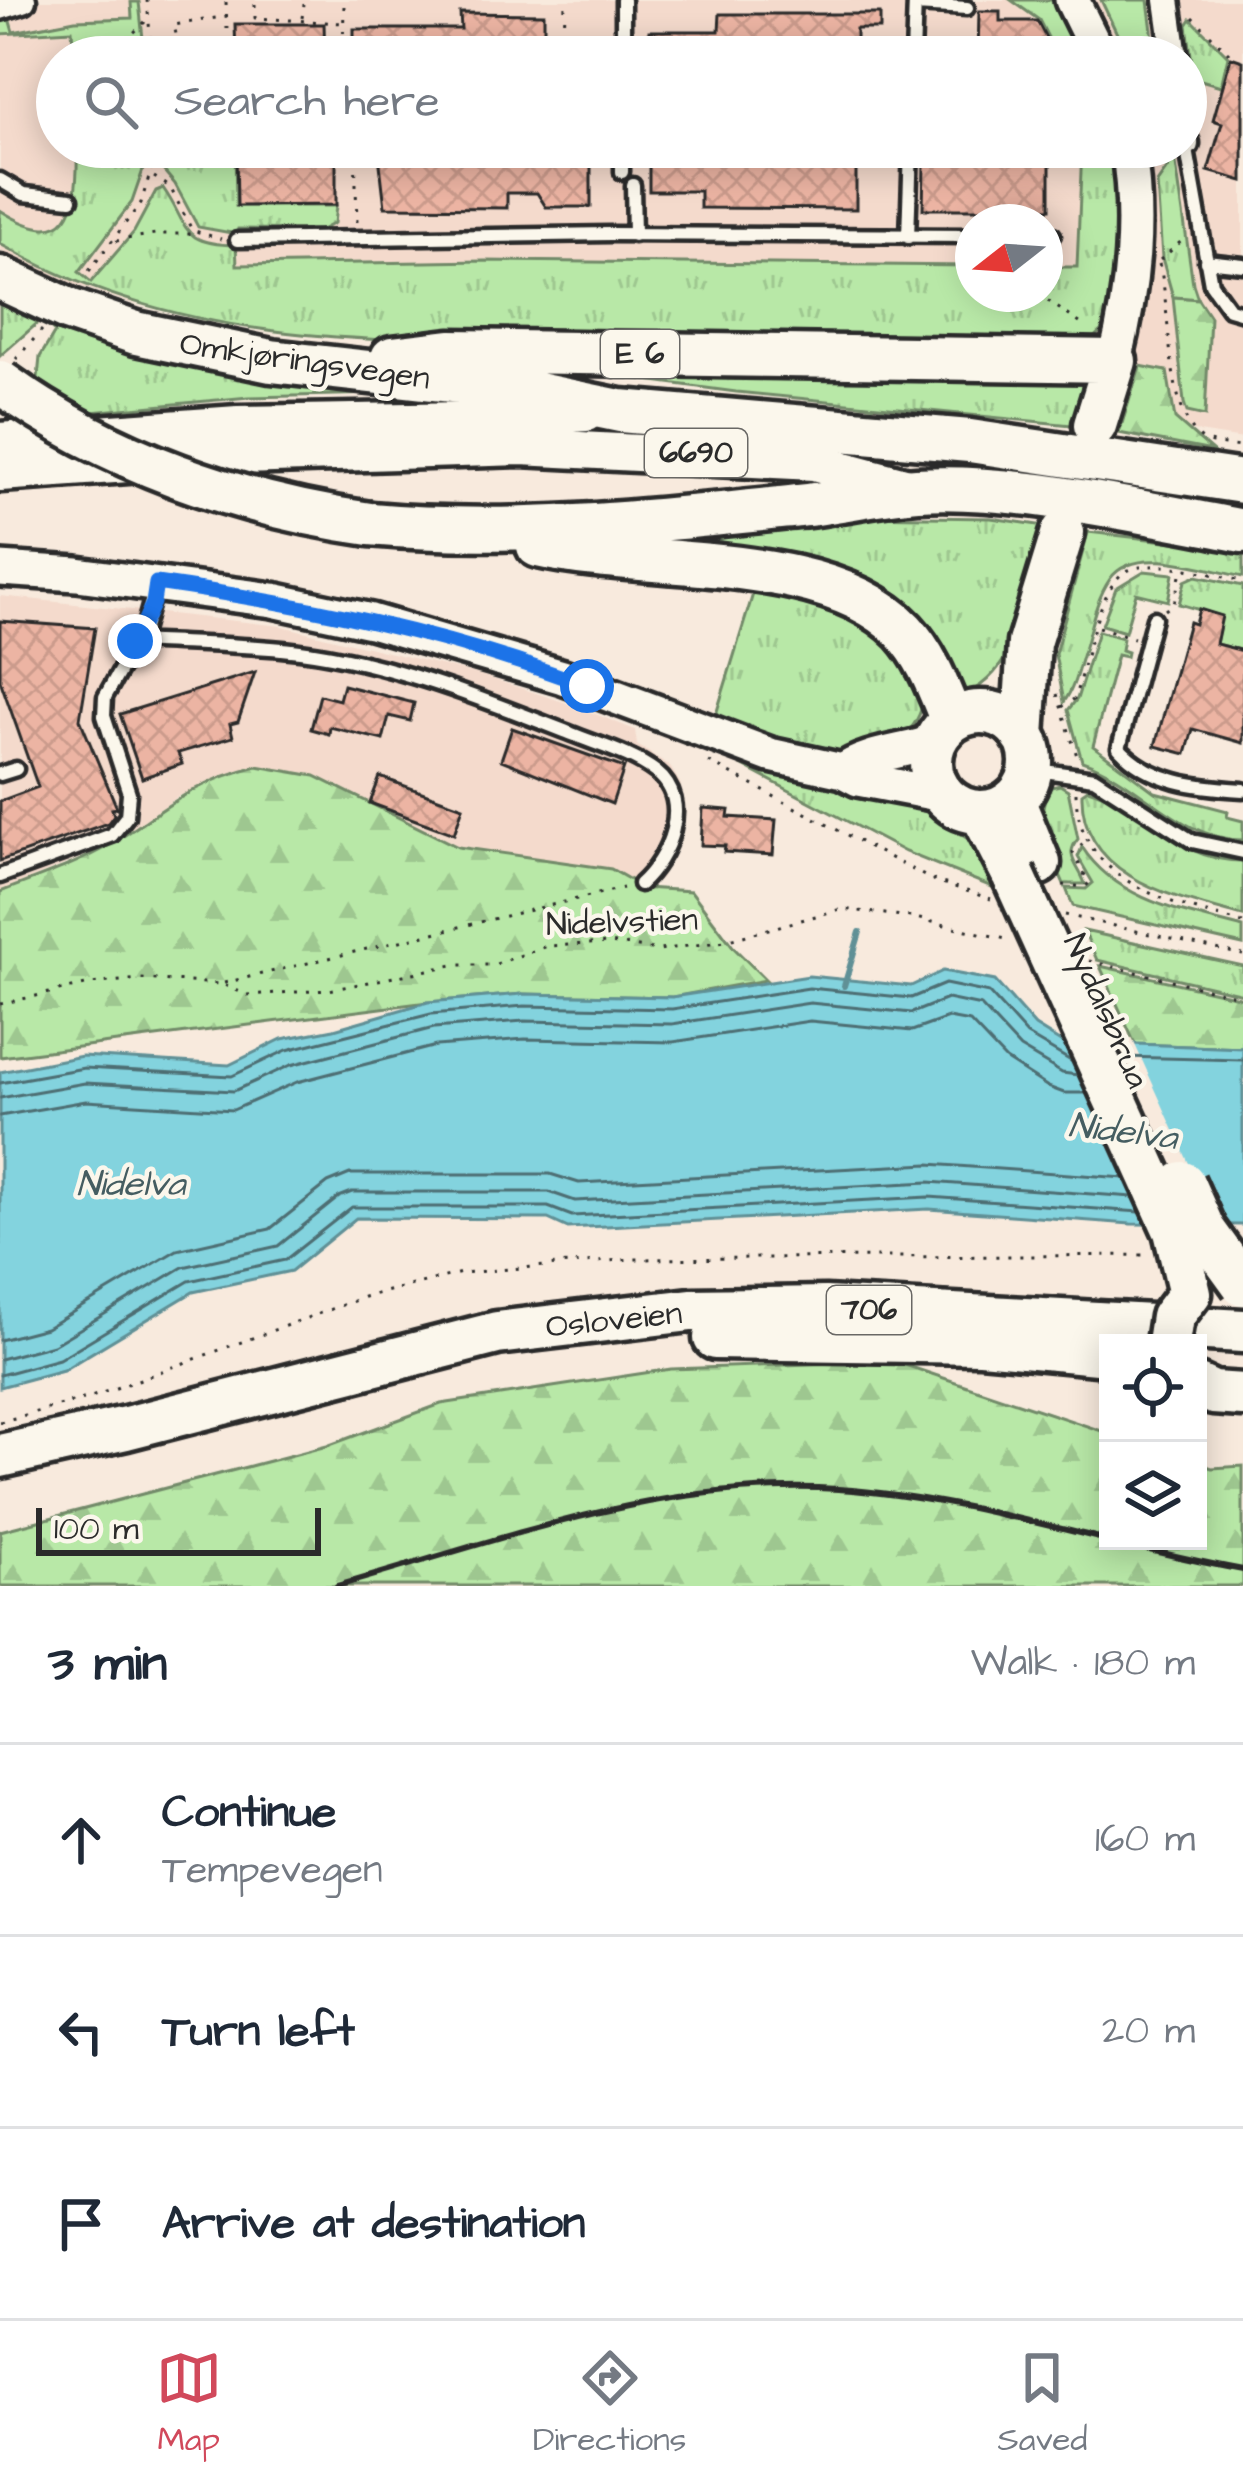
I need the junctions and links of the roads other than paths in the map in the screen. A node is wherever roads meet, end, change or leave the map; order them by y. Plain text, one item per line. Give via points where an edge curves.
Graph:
1 (23, 0) edge
2 (623, 0) edge
3 (1072, 0) edge
4 (915, 2) edge
5 (1168, 5) edge
6 (0, 7) edge
7 (967, 8) dead end
8 (622, 36) edge
9 (914, 36) edge
10 (1090, 36) edge
11 (1172, 36) edge
12 (622, 168) edge
13 (910, 168) edge
14 (1131, 168) edge
15 (1190, 168) edge
16 (622, 172) dead end
17 (0, 180) edge
18 (633, 185) dead end
19 (71, 199) dead end
20 (634, 235) junction
21 (955, 236) edge
22 (908, 237) junction
23 (237, 239) road end
24 (1206, 261) junction
25 (1243, 266) edge
26 (0, 278) edge
27 (1243, 313) edge
28 (1115, 361) junction
29 (319, 368) junction
30 (3, 375) edge
31 (620, 411) junction
32 (1095, 425) dead end
33 (0, 441) edge
34 (0, 473) edge
35 (1243, 482) edge
36 (918, 489) junction
37 (1243, 531) edge
38 (478, 532) junction
39 (1064, 532) dead end
40 (0, 569) edge
41 (156, 583) junction
42 (1154, 619) road end
43 (135, 641) junction
44 (1029, 643) junction
45 (954, 725) junction
46 (16, 769) dead end
47 (843, 771) junction
48 (0, 774) edge
49 (998, 783) junction
50 (1243, 790) edge
51 (1243, 852) edge
52 (0, 876) edge
53 (1014, 878) junction
54 (640, 884) road end
55 (1243, 1285) edge
56 (1188, 1295) junction
57 (1243, 1331) edge
58 (497, 1333) junction
59 (1168, 1334) edge
60 (426, 1349) junction
61 (1099, 1353) edge
62 (1207, 1391) edge
63 (1243, 1395) edge
64 (0, 1456) edge

1 - 6 street
2 - 8 lane
3 - 10 street
4 - 7 lane
4 - 9 lane
5 - 11 street
12 - 16 lane
13 - 22 lane
14 - 28 street via 1135,256
15 - 24 lane
17 - 19 lane via 24,194
18 - 20 lane
20 - 22 lane
20 - 23 lane
21 - 22 lane
24 - 25 lane
24 - 27 lane via 1215,295
26 - 29 highway, Omkjøringsvegen / E 6 via 136,333
28 - 29 highway, E 6 via 450,351
28 - 32 highway
29 - 31 highway, Omkjøringsvegen / E 6 via 504,387
30 - 38 highway, bridge via 100,442 188,481 278,508
31 - 33 main road, 6690
31 - 35 highway, E 6 via 941,438
34 - 36 main road, 6690 via 242,456 573,448 814,462
36 - 37 highway via 1031,496
36 - 38 highway
38 - 45 highway via 571,553 788,578 854,597 904,632
39 - 44 highway, 706
40 - 41 street
41 - 43 lane
41 - 47 street via 400,628 563,677 770,755
42 - 50 lane via 1119,748 1155,776
43 - 52 lane via 104,697 129,793 127,816 112,835
43 - 54 lane via 301,651 382,669 616,752 658,773 676,809 667,851
44 - 45 highway, 706
44 - 49 highway, 706
45 - 47 street via 907,752
45 - 49 highway, 706 via 931,766
45 - 49 highway via 1007,720
46 - 48 lane
47 - 49 street via 858,779
49 - 51 lane via 1078,774 1110,785 1192,841
49 - 53 highway, 706
53 - 55 highway, Nydalsbrua / 706, bridge via 1204,1230
53 - 56 highway, Nydalsbrua / 706, bridge via 1174,1231
55 - 56 highway, 706
56 - 58 highway, 706 via 846,1281 702,1285 604,1295
56 - 59 highway, bridge
57 - 58 highway, Osloveien / 706 via 825,1308 691,1310
58 - 60 highway, Osloveien / 706
60 - 61 highway, 706 via 554,1352 727,1337 981,1342
60 - 64 highway, Osloveien / 706
62 - 63 highway

